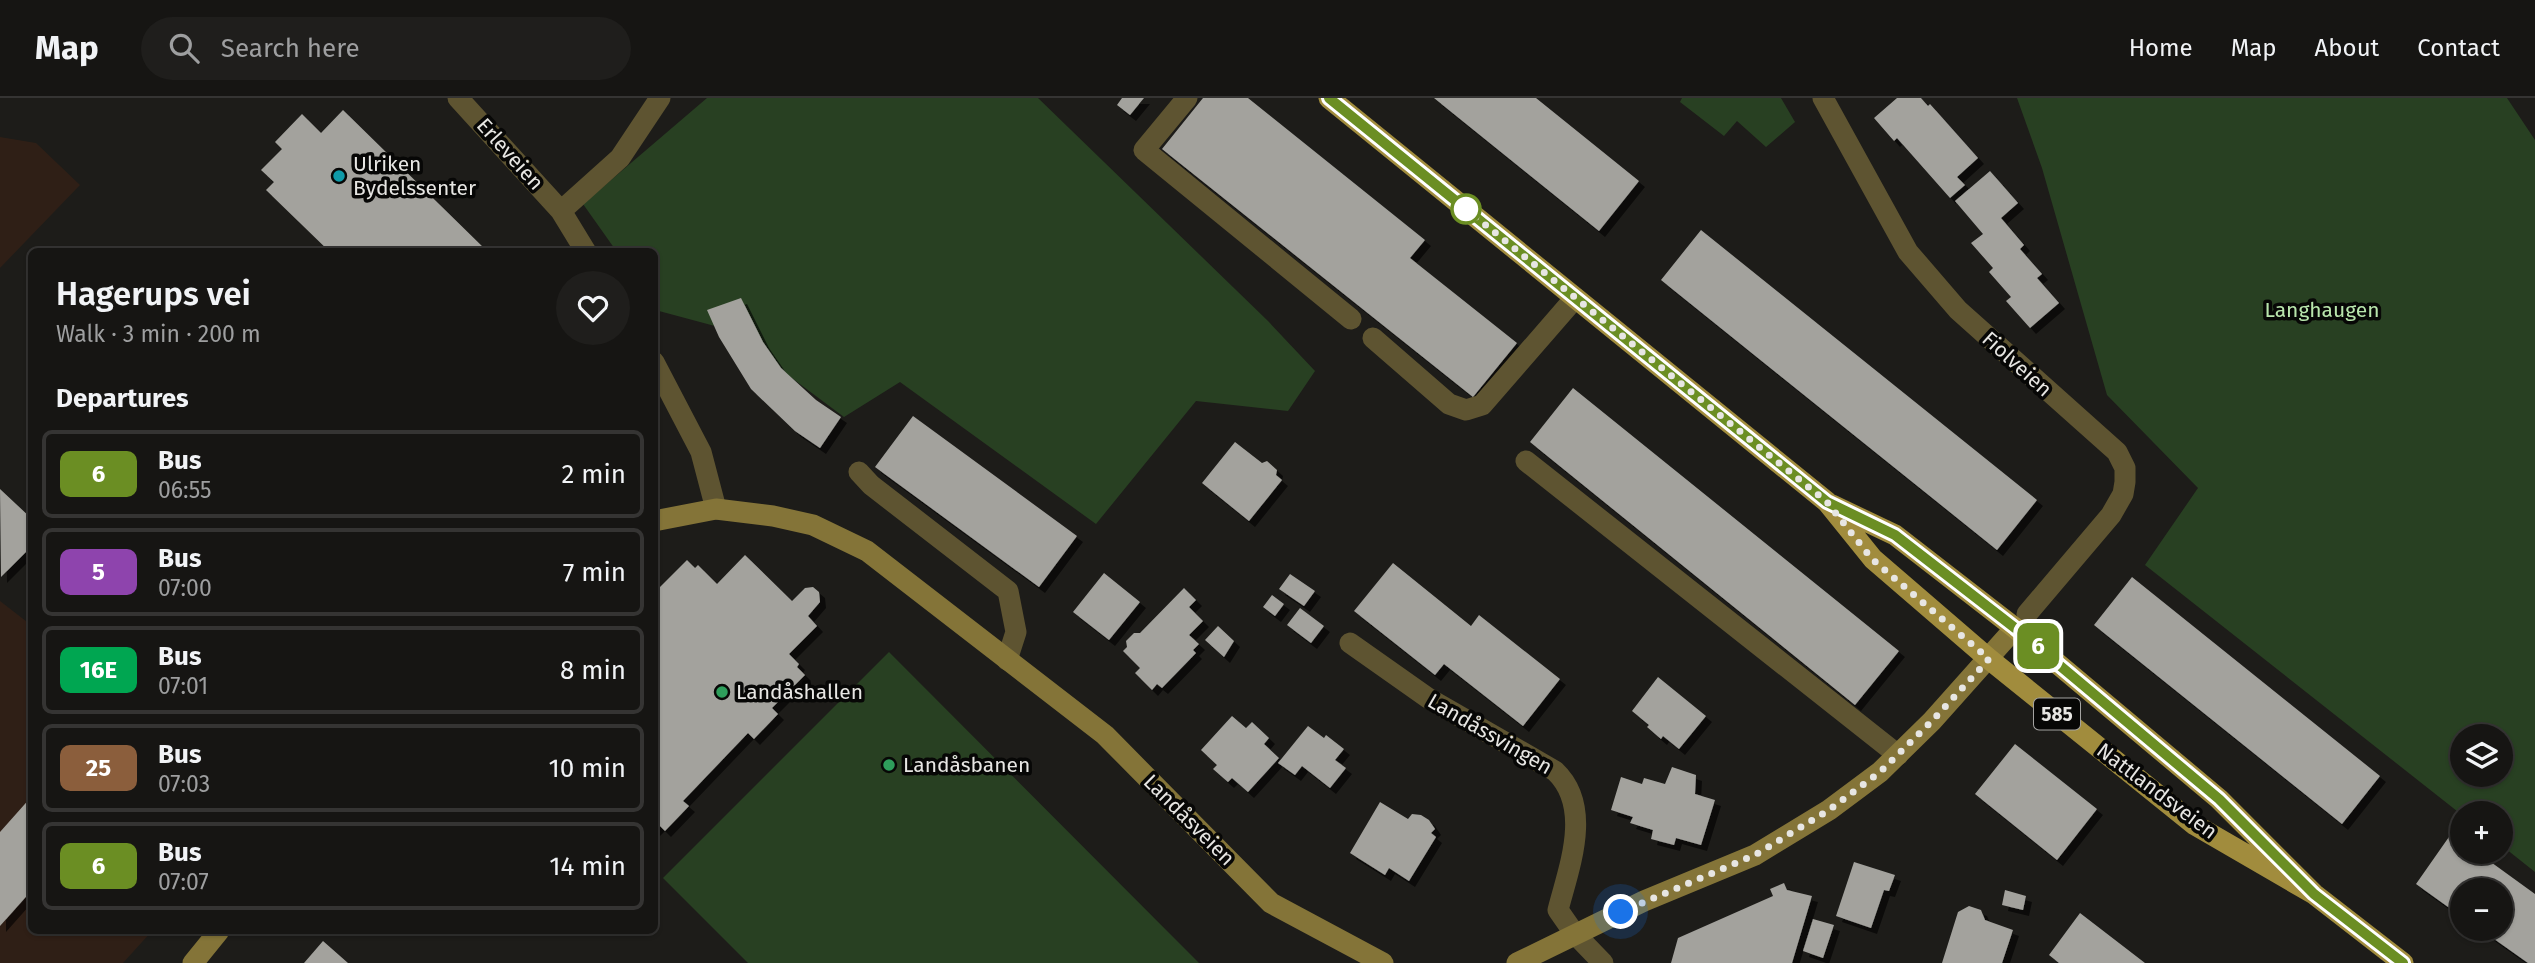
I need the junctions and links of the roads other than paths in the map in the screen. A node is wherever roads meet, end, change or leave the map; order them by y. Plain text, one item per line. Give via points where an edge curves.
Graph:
1 (458, 98) edge
2 (660, 98) edge
3 (1186, 98) edge
4 (1329, 98) edge
5 (1823, 98) edge
6 (561, 211) junction
7 (584, 248) edge
8 (1575, 298) junction
9 (1351, 319) dead end
10 (1373, 338) dead end
11 (658, 370) edge
12 (1526, 461) dead end
13 (859, 472) dead end
14 (1827, 502) junction
15 (716, 509) junction
16 (658, 520) edge
17 (2021, 621) junction
18 (1350, 643) dead end
19 (1989, 659) junction
20 (1007, 660) junction
21 (1898, 755) junction
22 (2314, 894) junction
23 (1574, 933) junction
24 (217, 934) edge
25 (193, 963) edge
26 (1382, 963) edge
27 (1517, 963) edge
28 (1603, 963) edge
29 (2403, 963) edge

1 - 6 street, Erleveien
2 - 6 street via 620,158
3 - 9 street via 1144,150
4 - 8 main road, Nattlandsveien / 585
5 - 17 street, Fiolveien via 1908,252 1958,310 2117,452 2125,468 2123,494 2111,515
6 - 7 street, Erleveien
8 - 10 street via 1482,405 1466,410 1449,404
8 - 14 main road, Nattlandsveien / 585
11 - 15 street via 701,452
12 - 21 street
13 - 20 street via 1008,591 1016,632
14 - 17 main road, Nattlandsveien / 585 via 1895,535
14 - 19 main road, Nattlandsveien / 585 via 1872,559
15 - 16 street, Landåsveien
15 - 20 street, Landåsveien via 813,525 867,551
17 - 19 street
17 - 22 main road, Nattlandsveien / 585 via 2210,791
18 - 23 street, Landåssvingen via 1428,698 1564,779 1572,796 1576,840 1558,910
19 - 21 street
19 - 22 main road, Nattlandsveien / 585 via 2195,825
20 - 26 street, Landåsveien via 1105,735 1271,903
21 - 23 street via 1829,810 1755,855
22 - 29 main road, Nattlandsveien / 585
23 - 27 street
23 - 28 street
24 - 25 street

